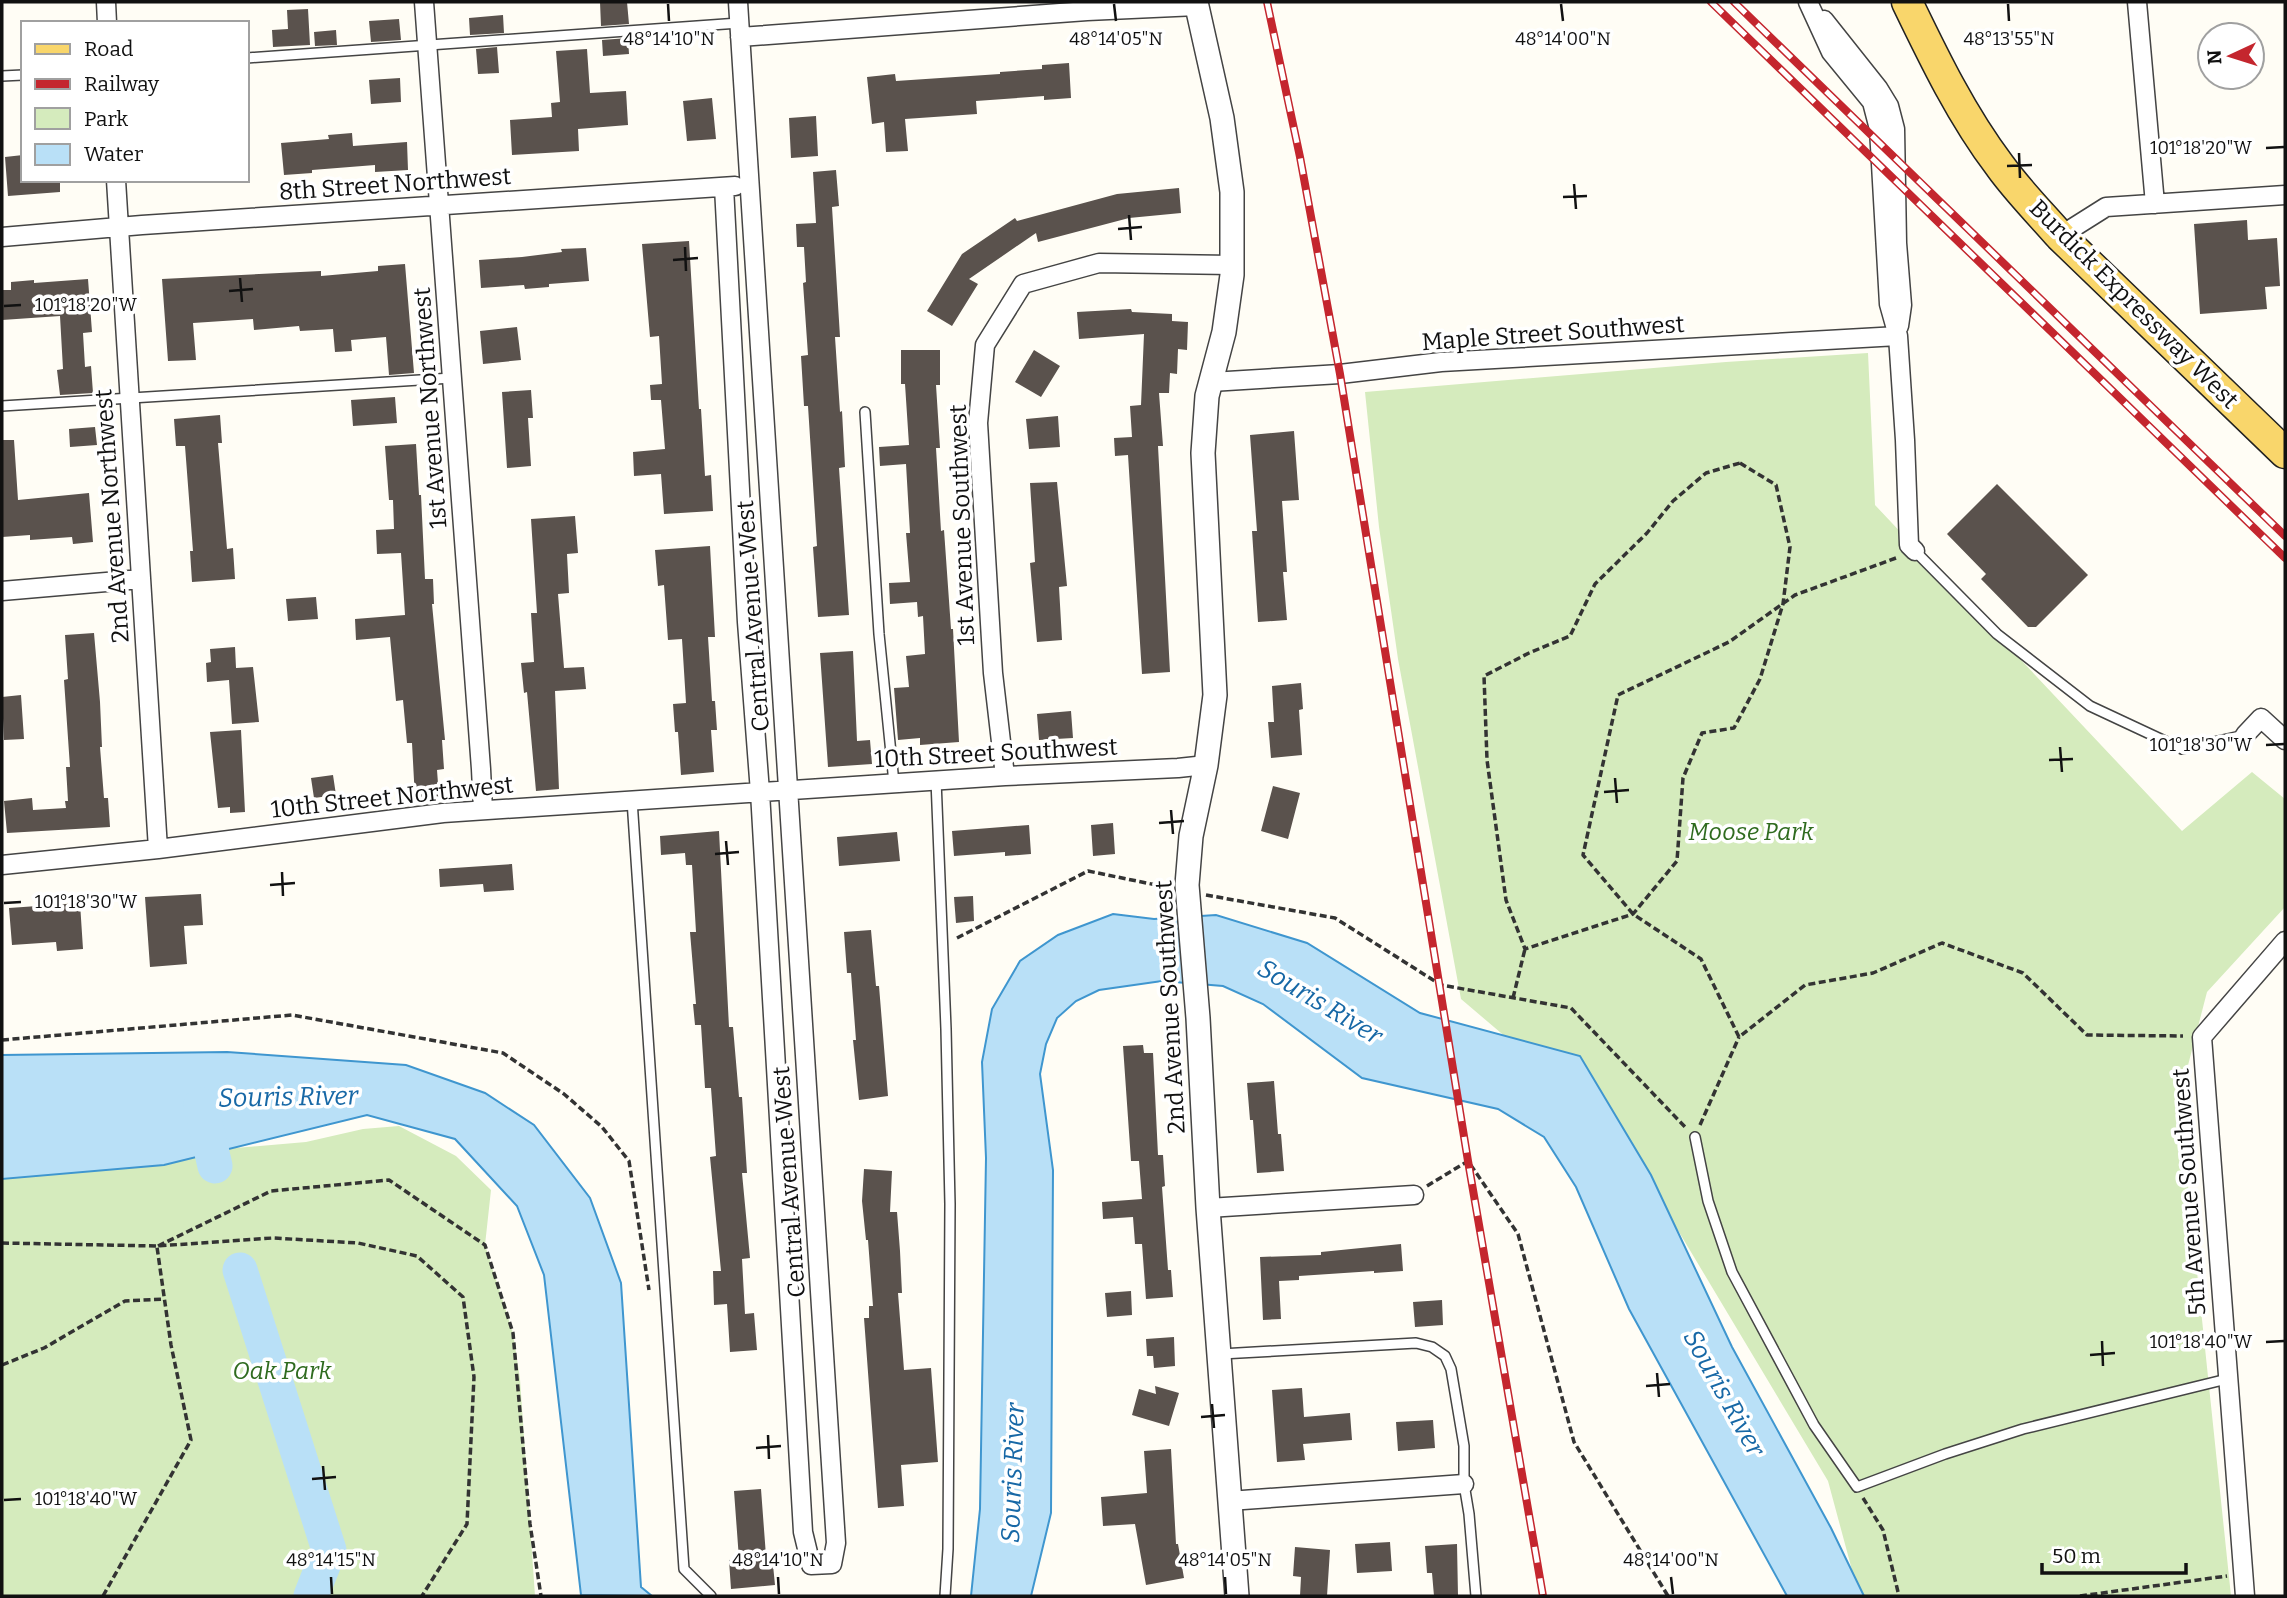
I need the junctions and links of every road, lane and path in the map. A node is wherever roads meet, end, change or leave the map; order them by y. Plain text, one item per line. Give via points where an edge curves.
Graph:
1 (106, 2) edge
2 (424, 2) edge
3 (738, 2) edge
4 (1808, 2) edge
5 (1907, 2) edge
6 (2137, 2) edge
7 (1196, 4) edge
8 (107, 21) edge
9 (740, 30) junction
10 (426, 45) junction
11 (248, 58) edge
12 (21, 75) edge
13 (2, 76) edge
14 (116, 182) edge
15 (749, 185) junction
16 (724, 187) junction
17 (2285, 195) edge
18 (2155, 204) junction
19 (440, 206) junction
20 (118, 228) junction
21 (2060, 236) junction
22 (2, 237) edge
23 (1232, 265) junction
24 (1898, 336) junction
25 (452, 377) junction
26 (1211, 382) junction
27 (129, 397) junction
28 (2, 406) edge
29 (865, 412) dead end
30 (2285, 453) edge
31 (1915, 551) junction
32 (141, 579) junction
33 (2, 591) edge
34 (1783, 604) junction
35 (2245, 735) joint
36 (2285, 740) edge
37 (1206, 765) junction
38 (1005, 776) junction
39 (936, 780) junction
40 (894, 783) junction
41 (790, 790) junction
42 (760, 792) junction
43 (632, 800) junction
44 (482, 810) junction
45 (158, 849) junction
46 (2, 865) edge
47 (1186, 885) junction
48 (1633, 914) junction
49 (2285, 942) edge
50 (942, 945) junction
51 (1525, 948) junction
52 (1513, 998) junction
53 (1739, 1037) junction
54 (2202, 1037) junction
55 (2, 1040) edge
56 (1695, 1137) junction
57 (1414, 1195) joint
58 (1208, 1208) junction
59 (2, 1243) edge
60 (157, 1247) junction
61 (164, 1299) junction
62 (651, 1302) dead end
63 (1218, 1354) junction
64 (2, 1365) edge
65 (2227, 1379) junction
66 (1464, 1484) junction
67 (1857, 1487) junction
68 (1229, 1501) junction
69 (2243, 1575) junction
70 (103, 1596) edge
71 (422, 1596) edge
72 (541, 1596) edge
73 (711, 1596) edge
74 (945, 1596) edge
75 (1237, 1596) edge
76 (1476, 1596) edge
77 (1668, 1596) edge
78 (1899, 1596) edge
79 (2080, 1596) edge
80 (2245, 1596) edge

1 - 8 street
2 - 10 street, 1st Avenue Northwest
3 - 9 street, Central Avenue West
4 - 24 street via 1889,106 1895,130 1902,305
5 - 21 main road, Burdick Expressway West via 1946,80 1986,145
6 - 18 street
7 - 9 street
7 - 23 street, 2nd Avenue Southwest via 1222,118 1232,192
9 - 10 lane
9 - 15 street, Central Avenue West
10 - 11 lane
10 - 19 street, 1st Avenue Northwest
12 - 13 lane
14 - 20 street, 2nd Avenue Northwest
15 - 16 street, 8th Street Northwest
15 - 41 street, Central Avenue West
16 - 19 street, 8th Street Northwest
16 - 42 street
17 - 18 street
18 - 21 street via 2106,207
19 - 20 street, 8th Street Northwest
19 - 25 street, 1st Avenue Northwest
20 - 22 street, 8th Street Northwest
20 - 27 street, 2nd Avenue Northwest
21 - 30 main road, Burdick Expressway West
23 - 26 street, 2nd Avenue Southwest via 1224,332
23 - 38 street, 1st Avenue Southwest via 1099,264 1023,284 985,345 978,424 993,673
24 - 26 street, Maple Street Southwest via 1441,362
24 - 31 street via 1909,545
25 - 27 lane
25 - 44 street, 1st Avenue Northwest
26 - 37 street, 2nd Avenue Southwest via 1203,453 1215,695
27 - 28 lane
27 - 32 street, 2nd Avenue Northwest
29 - 40 lane
31 - 34 path
31 - 35 lane via 1997,634 2090,706 2182,749
32 - 33 street
32 - 45 street, 2nd Avenue Northwest
34 - 48 path via 1760,679 1734,728 1702,733 1683,778 1677,861
34 - 48 path via 1729,642 1618,695 1583,855
34 - 51 path via 1790,547 1776,485 1740,463 1706,472 1673,501 1595,584 1570,636 1484,676 1487,760 1506,900
35 - 36 street via 2261,718
37 - 38 street, 10th Street Southwest
37 - 47 street, 2nd Avenue Southwest
38 - 39 street, 10th Street Southwest
39 - 40 street, 10th Street Southwest
39 - 50 lane
40 - 41 street, 10th Street Southwest
41 - 42 street, 10th Street Northwest
41 - 42 street, Central Avenue West via 836,1543 832,1564 811,1565 803,1532
42 - 43 street, 10th Street Northwest
43 - 44 street, 10th Street Northwest
43 - 73 lane via 684,1569
44 - 45 street, 10th Street Northwest
45 - 46 street, 10th Street Northwest
47 - 50 path via 1165,887 1088,871
47 - 52 path via 1208,895 1335,918 1441,985
47 - 58 street, 2nd Avenue Southwest
48 - 51 path
48 - 53 path via 1700,959
49 - 54 street, 5th Avenue Southwest
50 - 74 lane via 950,1204
51 - 52 path
52 - 56 path via 1571,1008
53 - 54 path via 1805,985 1873,973 1942,943 2023,974 2087,1035
53 - 56 path
54 - 65 street, 5th Avenue Southwest
55 - 62 path via 292,1015 503,1053 603,1127 629,1161
56 - 67 lane via 1707,1201 1732,1272 1814,1425
57 - 58 street
57 - 77 path via 1468,1161 1518,1234 1574,1442
58 - 63 street, 2nd Avenue Southwest
59 - 60 path
60 - 61 path
60 - 71 path via 273,1238 358,1243 417,1256 463,1297 474,1377 467,1524
60 - 72 path via 271,1191 389,1180 485,1245 513,1333
61 - 64 path via 125,1301 44,1348
61 - 70 path via 191,1440
63 - 66 lane via 1383,1343 1432,1347 1445,1356 1451,1369 1464,1446
63 - 68 street, 2nd Avenue Southwest
65 - 67 lane via 2023,1429
65 - 69 street, 5th Avenue Southwest
66 - 68 street
66 - 76 lane
67 - 78 path via 1883,1530
68 - 75 street, 2nd Avenue Southwest
69 - 79 path
69 - 80 street, 5th Avenue Southwest

